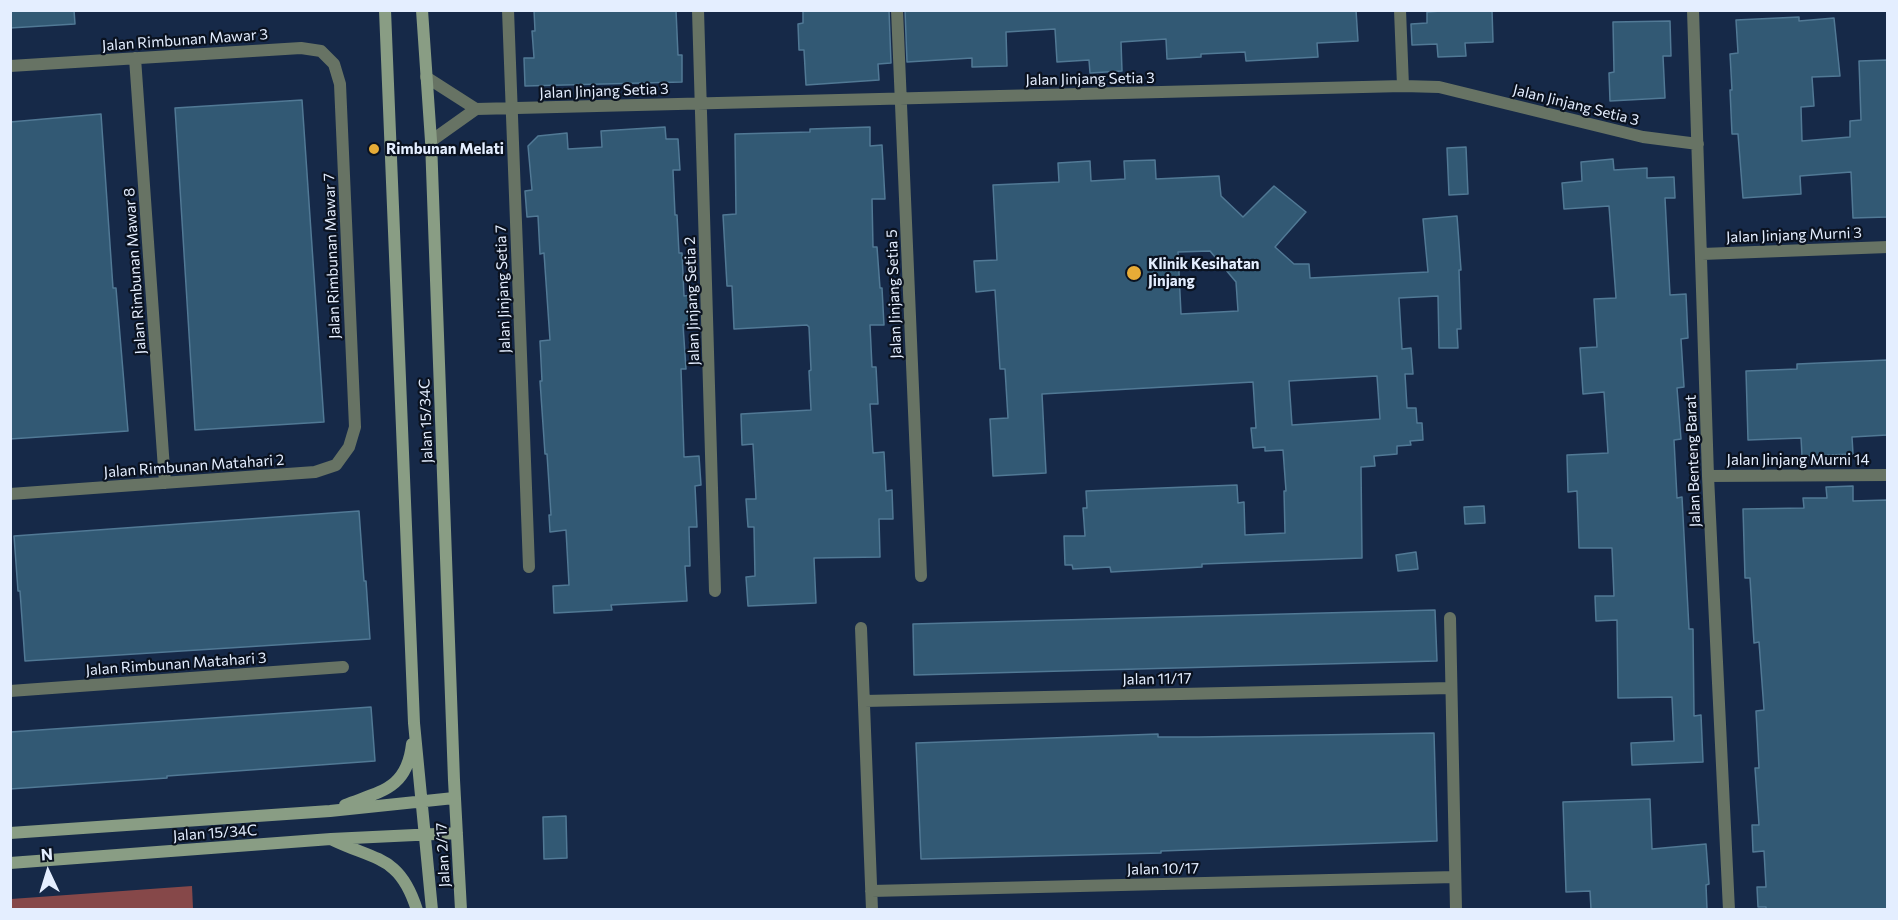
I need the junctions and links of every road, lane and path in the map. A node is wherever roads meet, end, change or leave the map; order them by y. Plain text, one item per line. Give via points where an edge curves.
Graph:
1 (385, 10) edge
2 (422, 10) edge
3 (508, 10) edge
4 (698, 10) edge
5 (897, 10) edge
6 (1400, 10) edge
7 (1693, 10) edge
8 (135, 58) junction
9 (10, 66) edge
10 (426, 77) junction
11 (340, 84) joint
12 (1403, 86) junction
13 (901, 99) junction
14 (702, 104) junction
15 (476, 109) junction
16 (512, 109) junction
17 (431, 141) junction
18 (1698, 144) junction
19 (1887, 247) edge
20 (1702, 254) junction
21 (355, 428) joint
22 (1887, 474) edge
23 (1708, 476) junction
24 (165, 483) junction
25 (10, 494) edge
26 (529, 567) dead end
27 (921, 576) dead end
28 (715, 591) dead end
29 (1450, 618) dead end
30 (861, 628) dead end
31 (343, 668) dead end
32 (1451, 688) junction
33 (10, 691) edge
34 (864, 701) junction
35 (414, 723) junction
36 (454, 798) junction
37 (422, 801) junction
38 (330, 811) junction
39 (10, 833) edge
40 (457, 833) junction
41 (424, 834) junction
42 (331, 840) junction
43 (10, 863) edge
44 (1455, 876) junction
45 (871, 891) junction
46 (417, 909) edge
47 (432, 909) edge
48 (461, 909) edge
49 (872, 909) edge
50 (1456, 909) edge
51 (1729, 909) edge

1 - 35 street, Jalan 15/34C
2 - 10 street, Jalan 15/34C
3 - 16 street, Jalan Jinjang Setia 7
4 - 14 street, Jalan Jinjang Setia 2
5 - 13 street, Jalan Jinjang Setia 5
6 - 12 street
7 - 18 street, Jalan Benteng Barat
8 - 9 street, Jalan Rimbunan Mawar 3
8 - 11 street, Jalan Rimbunan Mawar 3 via 301,48 321,51 334,64
8 - 24 street, Jalan Rimbunan Mawar 8
10 - 15 street
10 - 17 street, Jalan 15/34C
11 - 21 street, Jalan Rimbunan Mawar 7
12 - 13 street, Jalan Jinjang Setia 3
12 - 18 street, Jalan Jinjang Setia 3 via 1439,87 1643,137
13 - 14 street, Jalan Jinjang Setia 3
13 - 27 street, Jalan Jinjang Setia 5
14 - 16 street, Jalan Jinjang Setia 3
14 - 28 street, Jalan Jinjang Setia 2
15 - 16 street, Jalan Jinjang Setia 3
15 - 17 street
16 - 26 street, Jalan Jinjang Setia 7
17 - 36 street, Jalan 15/34C
18 - 20 street, Jalan Benteng Barat
19 - 20 street, Jalan Jinjang Murni 3
20 - 23 street, Jalan Benteng Barat
21 - 24 street, Jalan Rimbunan Matahari 2 via 336,465 315,472
22 - 23 street, Jalan Jinjang Murni 14
23 - 51 street, Jalan Benteng Barat
24 - 25 street, Jalan Rimbunan Matahari 2
29 - 32 street
30 - 34 street
31 - 33 street, Jalan Rimbunan Matahari 3
32 - 34 street, Jalan 11/17
32 - 44 street
34 - 45 street
35 - 37 street, Jalan 15/34C
35 - 38 street via 411,754 395,784
36 - 37 street, Jalan 15/34C
36 - 40 street, Jalan 2/17
37 - 38 street, Jalan 15/34C
37 - 41 street
38 - 39 street, Jalan 15/34C
40 - 41 street, Jalan 15/34C
40 - 48 street, Jalan 2/17
41 - 42 street, Jalan 15/34C
41 - 47 street
42 - 43 street, Jalan 15/34C
42 - 46 street via 394,868 408,885
44 - 45 street, Jalan 10/17
44 - 50 street
45 - 49 street

